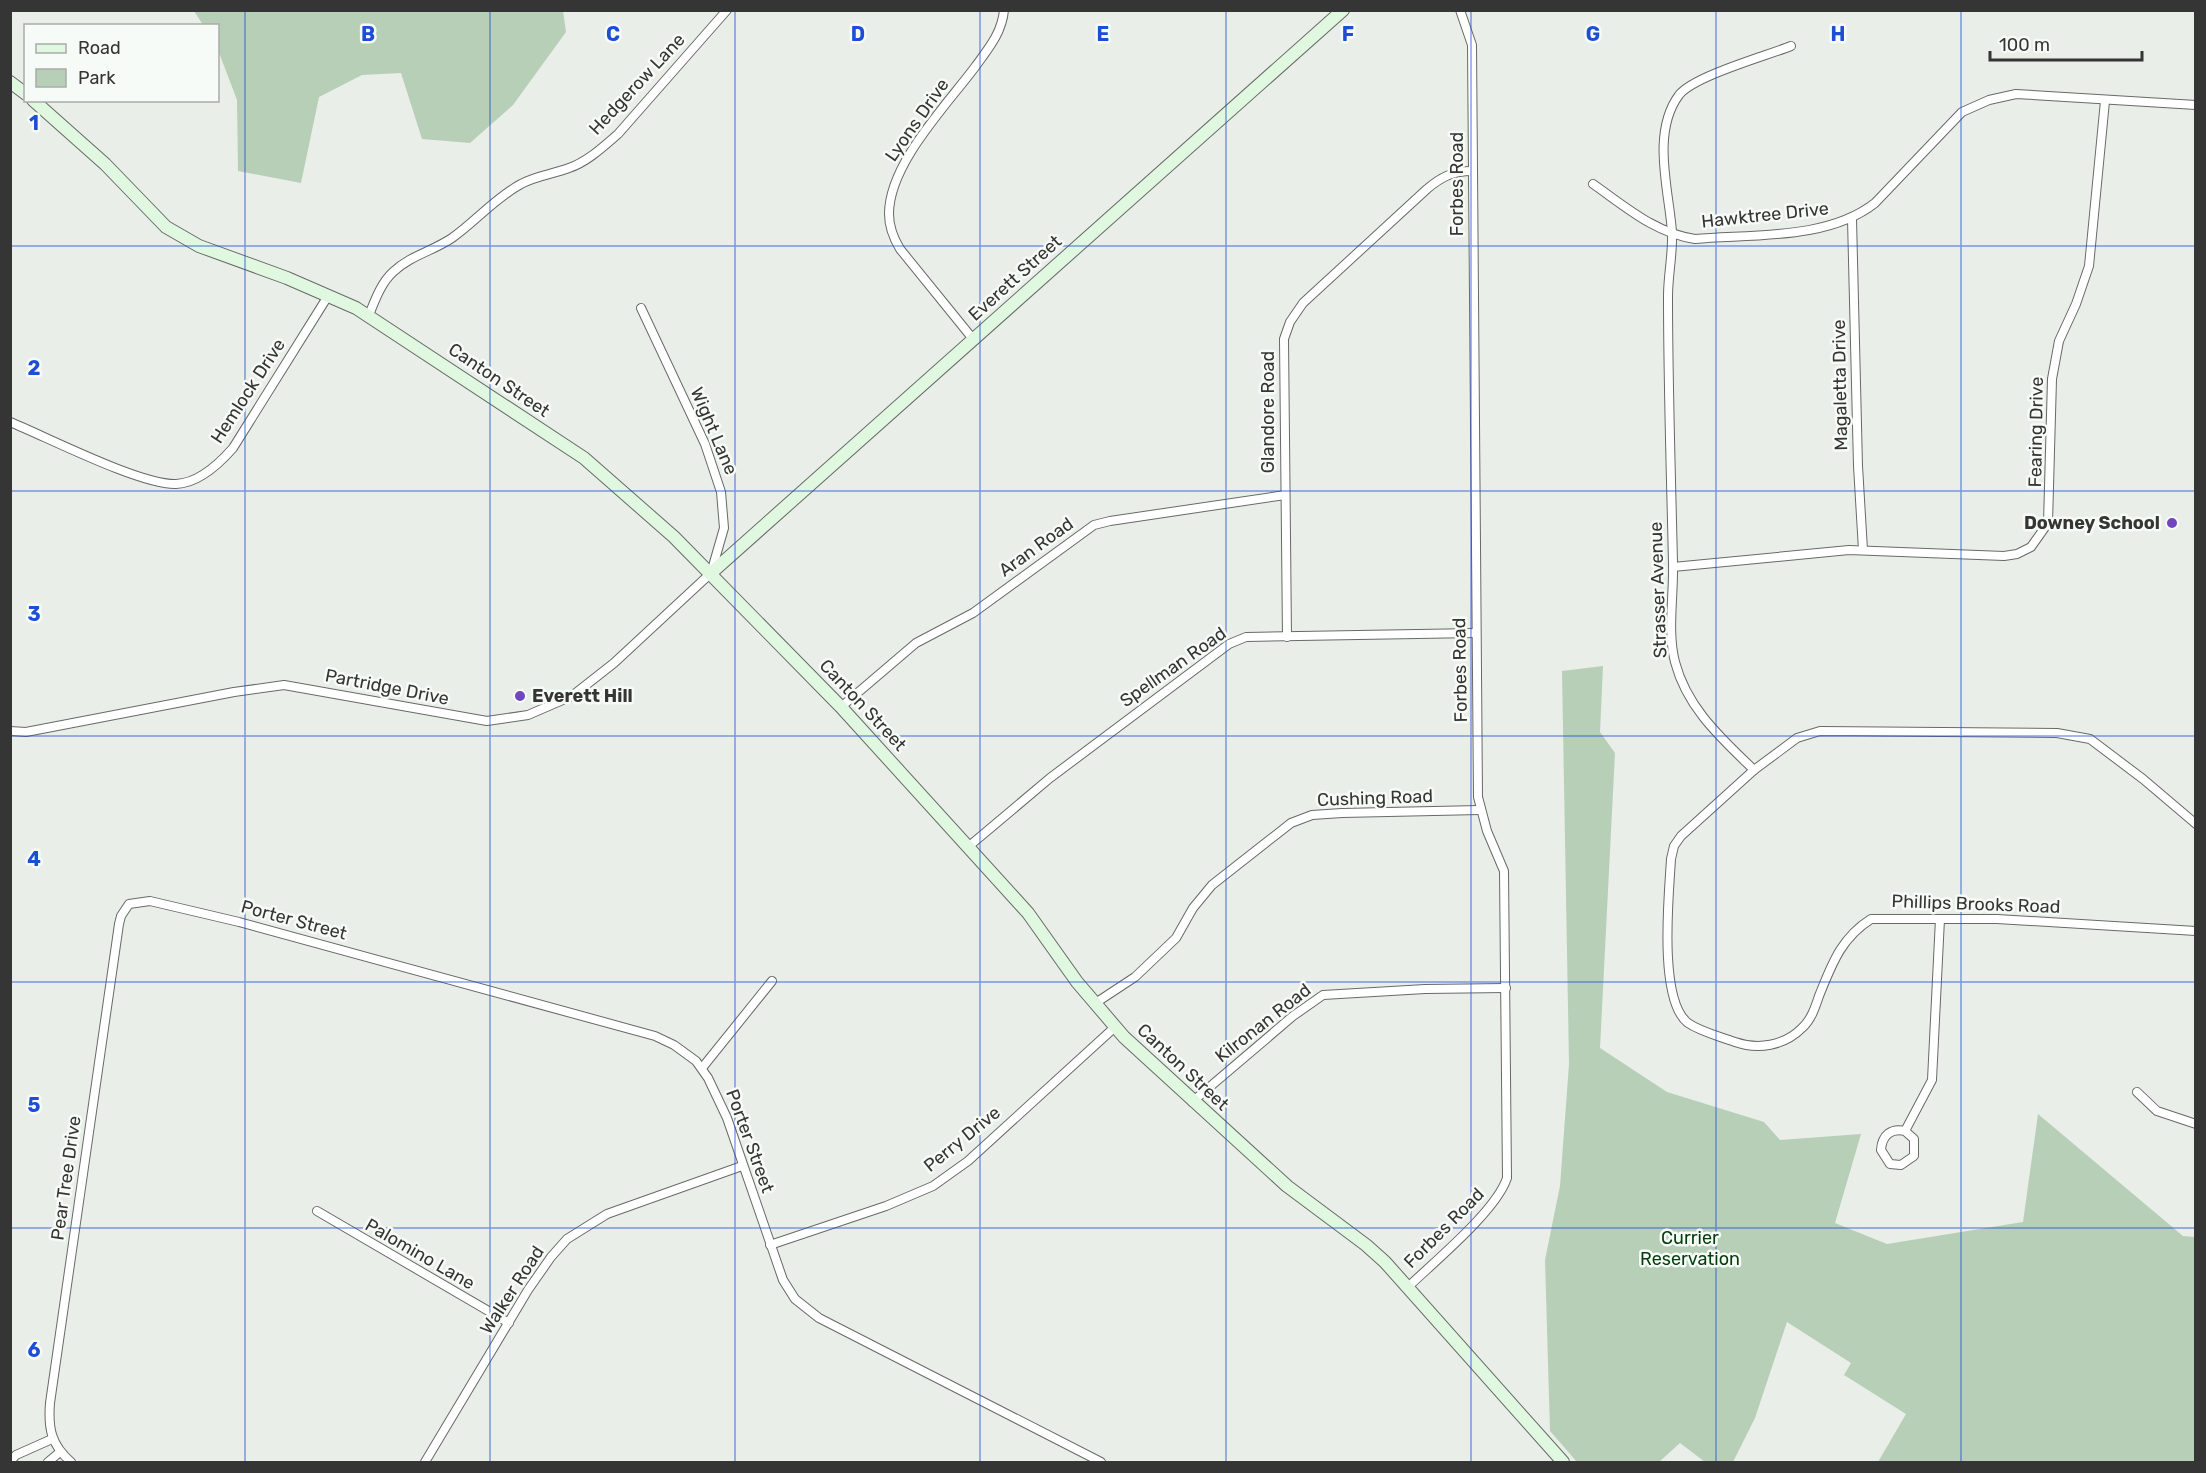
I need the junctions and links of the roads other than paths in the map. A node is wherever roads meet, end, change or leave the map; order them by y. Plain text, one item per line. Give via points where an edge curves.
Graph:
1 (727, 10) edge
2 (1004, 10) edge
3 (1343, 10) edge
4 (1460, 10) edge
5 (1791, 46) dead end
6 (10, 82) edge
7 (24, 92) edge
8 (2105, 101) junction
9 (35, 102) edge
10 (2196, 105) edge
11 (1472, 171) junction
12 (1593, 184) dead end
13 (1852, 219) junction
14 (1672, 233) junction
15 (328, 296) junction
16 (641, 308) dead end
17 (369, 315) junction
18 (974, 339) junction
19 (10, 422) edge
20 (1285, 495) junction
21 (1863, 550) junction
22 (1673, 567) junction
23 (711, 573) junction
24 (1476, 633) junction
25 (1287, 637) junction
26 (841, 707) junction
27 (10, 731) edge
28 (1754, 770) junction
29 (1480, 810) junction
30 (2196, 824) edge
31 (968, 848) junction
32 (125, 908) joint
33 (1941, 919) junction
34 (2196, 931) edge
35 (772, 981) dead end
36 (1506, 988) junction
37 (1094, 1005) junction
38 (1115, 1027) junction
39 (702, 1068) junction
40 (2137, 1092) dead end
41 (1192, 1102) junction
42 (2196, 1124) edge
43 (1905, 1131) junction
44 (742, 1166) junction
45 (317, 1211) dead end
46 (770, 1245) junction
47 (1408, 1287) junction
48 (509, 1323) junction
49 (52, 1440) junction
50 (60, 1452) junction
51 (10, 1462) edge
52 (48, 1462) edge
53 (71, 1462) edge
54 (425, 1462) edge
55 (1101, 1462) edge
56 (1563, 1462) edge

1 - 17 street, Hedgerow Lane via 618,134 571,167 523,182 454,236 412,257 392,273
2 - 18 street, Lyons Drive via 991,46 904,162 889,215 900,249
3 - 18 main road, Everett Street
4 - 11 street, Forbes Road via 1472,45
5 - 14 street, Strasser Avenue via 1705,79 1680,94 1667,121 1665,136 1666,193
6 - 7 main road
8 - 10 street, Hawktree Drive
8 - 13 street, Hawktree Drive via 2016,94 1962,112 1875,203
8 - 21 street, Fearing Drive via 2089,266 2059,341 2052,379 2051,500 2044,533 2031,548 2004,556
9 - 15 main road, Canton Street via 105,164 166,227 199,246
11 - 20 street, Glandore Road via 1457,171 1427,189 1302,303 1290,322 1284,339
11 - 24 street, Forbes Road
12 - 14 street, Hawktree Drive via 1646,222
13 - 14 street, Hawktree Drive via 1811,230 1695,239
13 - 21 street, Magaletta Drive
14 - 22 street, Strasser Avenue via 1668,293
15 - 17 main road, Canton Street
15 - 19 street, Hemlock Drive via 233,448 199,477 176,484 144,479
16 - 23 street, Wight Lane via 705,444 721,492 723,528
17 - 23 main road, Canton Street via 591,463
18 - 23 main road, Everett Street
20 - 25 street, Glandore Road
20 - 26 street, Aran Road via 1090,527 973,613 916,643
21 - 22 street, Fearing Drive
22 - 28 street, Strasser Avenue via 1672,641 1683,688 1707,723
23 - 26 main road, Canton Street
23 - 27 street, Partridge Drive via 581,689 528,715 487,722 470,720 284,685 26,732
24 - 25 street, Spellman Road
24 - 29 street, Forbes Road
25 - 31 street, Spellman Road via 1246,637 1229,644 1089,747
26 - 31 main road, Canton Street
28 - 30 street via 1797,738 1820,731 2057,733 2090,740
28 - 33 street, Phillips Brooks Road via 1674,846 1668,957 1672,995 1687,1022 1745,1045 1769,1046 1787,1040 1808,1022 1834,959 1857,928 1871,919 1887,917
29 - 36 street, Forbes Road via 1504,871
29 - 37 street, Cushing Road via 1312,815 1291,823 1212,885 1176,938 1135,977
31 - 37 main road, Canton Street via 1028,913
32 - 39 street, Porter Street via 150,901 239,922 644,1033 684,1050
32 - 49 street, Pear Tree Drive via 119,924 50,1402
33 - 34 street, Phillips Brooks Road
33 - 43 street via 1932,1080
35 - 39 street
36 - 41 street, Kilronan Road via 1323,995
36 - 47 street, Forbes Road via 1507,1178 1503,1190 1488,1208
37 - 38 main road, Canton Street
38 - 41 main road, Canton Street
38 - 46 street, Perry Drive via 968,1161 933,1186
39 - 44 street, Porter Street via 727,1118
40 - 42 street via 2157,1111
41 - 47 main road, Canton Street via 1287,1186 1366,1245
43 - 43 street via 1893,1131 1884,1138 1881,1150 1890,1164 1901,1165 1914,1156 1914,1139
44 - 46 street, Porter Street
44 - 48 street, Walker Road via 607,1214 575,1232 543,1267
45 - 48 street, Palomino Lane
46 - 55 street, Porter Street via 788,1290 809,1312
47 - 56 main road, Canton Street
48 - 54 street, Walker Road
49 - 50 street, Pear Tree Drive
49 - 51 street via 16,1455
50 - 52 street
50 - 53 street, Pear Tree Drive

